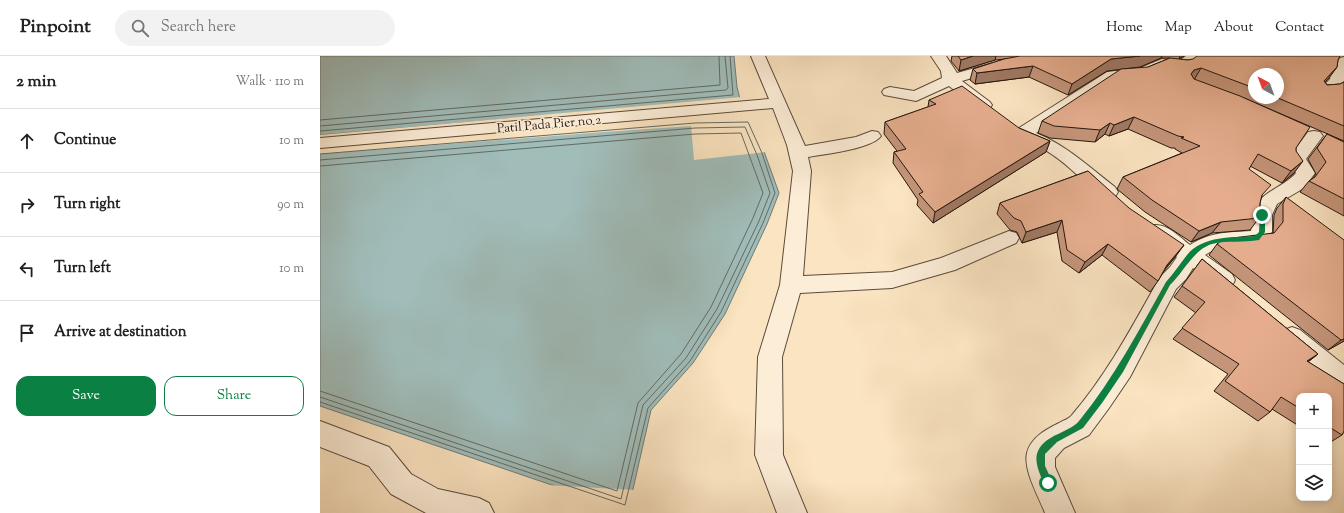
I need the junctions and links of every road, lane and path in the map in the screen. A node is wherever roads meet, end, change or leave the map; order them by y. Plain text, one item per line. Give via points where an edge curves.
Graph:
1 (758, 56) edge
2 (938, 56) edge
3 (1195, 56) edge
4 (1344, 61) edge
5 (1012, 63) edge
6 (950, 80) junction
7 (890, 92) dead end
8 (1325, 92) edge
9 (778, 103) junction
10 (1022, 134) junction
11 (872, 136) dead end
12 (1313, 136) dead end
13 (320, 143) edge
14 (799, 153) junction
15 (1120, 202) edge
16 (1144, 222) edge
17 (1008, 238) dead end
18 (1190, 255) junction
19 (791, 285) junction
20 (1236, 291) edge
21 (1279, 326) edge
22 (1344, 378) edge
23 (320, 434) edge
24 (479, 513) edge
25 (792, 513) edge
26 (1060, 513) edge

1 - 9 street via 776,93
2 - 6 street via 949,71
3 - 10 street via 1182,66 1162,63 1143,72 1112,75
4 - 8 street via 1337,80
5 - 6 street
6 - 7 street via 916,96
6 - 10 street
9 - 13 street, Patil Pada Pier no 2
9 - 14 street
10 - 15 street via 1046,143 1062,153
11 - 14 street
12 - 18 street via 1297,158 1297,162 1306,173 1297,184 1270,200 1262,215 1262,232 1257,238 1210,242
14 - 19 street via 802,171
16 - 18 street
17 - 19 street via 947,264 892,280
18 - 20 street
18 - 26 street via 1168,283 1121,369 1100,400 1080,426 1054,439 1041,453 1041,467
19 - 25 street via 770,357 769,455
21 - 22 street
23 - 24 street via 379,456 400,484 434,502

